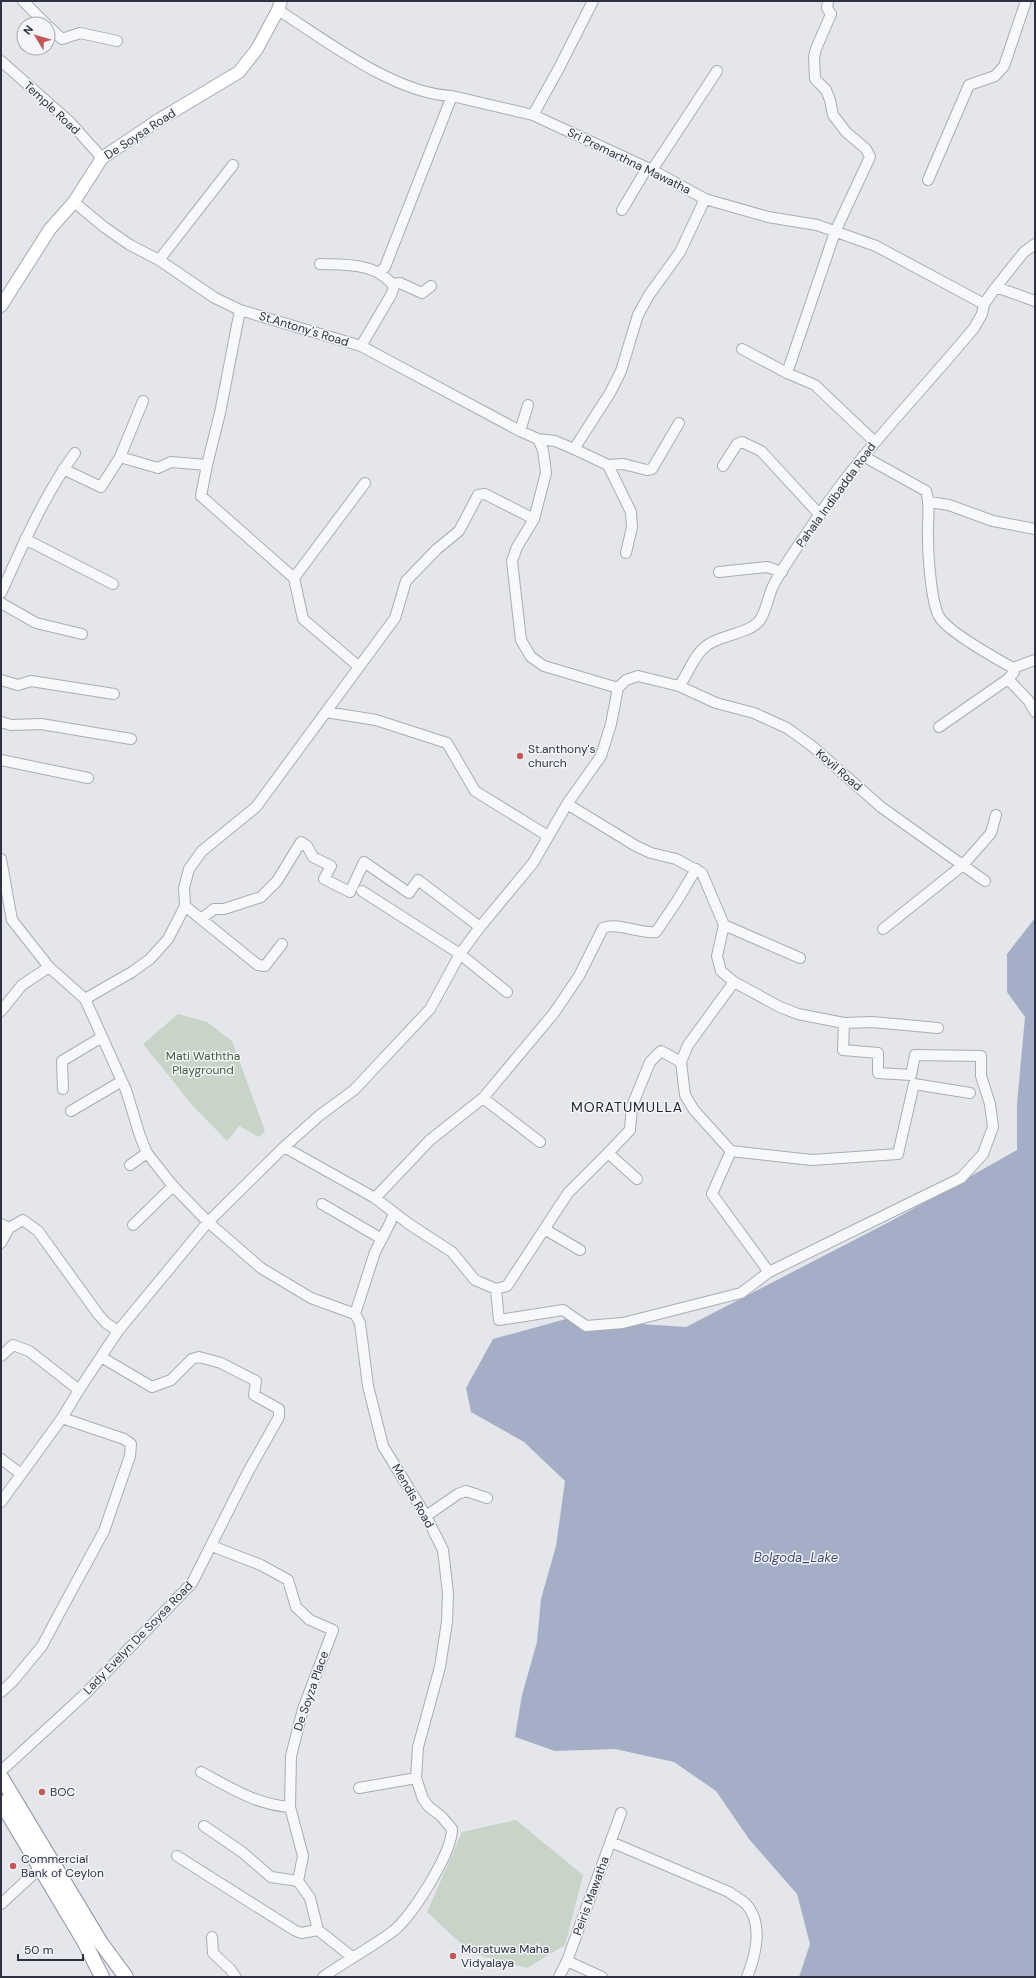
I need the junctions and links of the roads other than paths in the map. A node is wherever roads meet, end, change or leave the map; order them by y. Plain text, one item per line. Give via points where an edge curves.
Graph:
1 (23, 1) edge
2 (593, 1) edge
3 (828, 1) edge
4 (1026, 1) edge
5 (280, 6) edge
6 (38, 16) edge
7 (56, 33) edge
8 (117, 41) dead end
9 (1, 61) edge
10 (717, 71) dead end
11 (452, 96) junction
12 (533, 115) junction
13 (102, 158) junction
14 (233, 165) dead end
15 (650, 169) junction
16 (928, 180) dead end
17 (706, 199) junction
18 (74, 202) junction
19 (622, 210) dead end
20 (835, 232) junction
21 (1035, 244) edge
22 (159, 260) junction
23 (320, 264) dead end
24 (380, 272) junction
25 (393, 284) junction
26 (431, 286) dead end
27 (996, 287) junction
28 (1035, 301) edge
29 (984, 304) junction
30 (1, 306) edge
31 (240, 310) junction
32 (361, 346) junction
33 (742, 349) dead end
34 (787, 373) junction
35 (143, 401) dead end
36 (528, 405) dead end
37 (680, 423) dead end
38 (520, 431) junction
39 (538, 439) junction
40 (875, 442) junction
41 (574, 449) junction
42 (75, 453) dead end
43 (863, 456) junction
44 (120, 457) junction
45 (207, 465) junction
46 (608, 465) junction
47 (723, 466) dead end
48 (63, 469) junction
49 (365, 483) dead end
50 (929, 502) junction
51 (820, 515) junction
52 (534, 519) junction
53 (1035, 529) edge
54 (25, 539) junction
55 (626, 553) dead end
56 (719, 572) dead end
57 (782, 572) junction
58 (294, 578) junction
59 (113, 584) dead end
60 (1, 593) edge
61 (1, 603) edge
62 (82, 634) dead end
63 (1035, 660) edge
64 (358, 666) junction
65 (1013, 668) junction
66 (1008, 679) junction
67 (1, 680) edge
68 (679, 686) junction
69 (618, 688) junction
70 (114, 694) dead end
71 (326, 712) junction
72 (1035, 712) edge
73 (1, 722) edge
74 (940, 727) dead end
75 (131, 739) dead end
76 (1, 760) edge
77 (88, 778) dead end
78 (567, 804) junction
79 (996, 815) dead end
80 (548, 836) junction
81 (1, 859) edge
82 (963, 865) junction
83 (696, 869) junction
84 (985, 881) dead end
85 (362, 891) dead end
86 (185, 906) junction
87 (201, 919) junction
88 (724, 925) junction
89 (480, 927) junction
90 (883, 929) dead end
91 (282, 944) dead end
92 (460, 954) junction
93 (800, 958) dead end
94 (49, 966) junction
95 (734, 982) junction
96 (507, 992) dead end
97 (84, 999) junction
98 (1, 1011) edge
99 (844, 1023) junction
100 (938, 1028) dead end
101 (102, 1037) junction
102 (681, 1062) junction
103 (122, 1081) junction
104 (63, 1089) dead end
105 (970, 1093) dead end
106 (482, 1098) junction
107 (71, 1111) dead end
108 (540, 1142) dead end
109 (284, 1147) junction
110 (731, 1152) junction
111 (147, 1153) junction
112 (608, 1153) junction
113 (130, 1165) dead end
114 (637, 1178) dead end
115 (173, 1186) junction
116 (375, 1198) junction
117 (322, 1204) dead end
118 (394, 1213) junction
119 (208, 1222) junction
120 (133, 1225) dead end
121 (5, 1226) edge
122 (546, 1230) junction
123 (382, 1240) junction
124 (1, 1242) edge
125 (580, 1250) dead end
126 (769, 1272) junction
127 (496, 1289) junction
128 (355, 1314) junction
129 (118, 1331) junction
130 (1, 1356) edge
131 (101, 1356) junction
132 (79, 1390) junction
133 (62, 1418) junction
134 (1, 1459) edge
135 (21, 1474) junction
136 (487, 1498) dead end
137 (1, 1502) edge
138 (426, 1516) junction
139 (212, 1546) junction
140 (1, 1692) edge
141 (1, 1771) edge
142 (201, 1772) dead end
143 (1, 1777) edge
144 (416, 1778) junction
145 (359, 1788) dead end
146 (1, 1802) edge
147 (290, 1807) junction
148 (621, 1813) dead end
149 (204, 1826) dead end
150 (611, 1842) junction
151 (177, 1856) dead end
152 (40, 1868) junction
153 (298, 1880) junction
154 (1, 1904) edge
155 (318, 1930) junction
156 (212, 1937) dead end
157 (101, 1943) junction
158 (352, 1957) junction
159 (567, 1961) junction
160 (102, 1977) edge
161 (117, 1977) edge
162 (126, 1977) edge
163 (236, 1977) edge
164 (323, 1977) edge
165 (559, 1977) edge
166 (602, 1977) edge
167 (747, 1977) edge

1 - 6 street
2 - 12 street via 560,68
3 - 20 street via 827,8 831,14 815,53 815,79 826,90 833,115 846,132 866,149 870,157
4 - 16 street via 1004,66 995,76 969,85
5 - 11 street, Sri Premarthna Mawatha via 356,60 403,85 439,96
5 - 13 main road, De Soysa Road via 257,49 239,72 157,121
7 - 8 street via 62,39 80,33
9 - 13 street, Temple Road via 70,122
10 - 15 street
11 - 12 street, Sri Premarthna Mawatha
11 - 24 street via 385,267
12 - 15 street, Sri Premarthna Mawatha
13 - 18 main road, De Soysa Road
14 - 22 street
15 - 17 street, Sri Premarthna Mawatha
15 - 19 street
17 - 20 street, Sri Premarthna Mawatha via 768,217 817,225
17 - 41 street via 680,252 638,315 610,393
18 - 22 street, St.Antony's Road via 130,245
18 - 30 main road, De Soysa Road via 50,229
20 - 29 street, Sri Premarthna Mawatha via 876,246
20 - 34 street
21 - 27 street, Pahala Indibadda Road via 1024,252
22 - 31 street, St.Antony's Road via 215,298
23 - 24 street via 354,265
24 - 25 street
25 - 26 street via 400,283 422,293
25 - 32 street via 391,295
27 - 28 street
27 - 29 street, Pahala Indibadda Road
29 - 40 street, Pahala Indibadda Road via 974,328
31 - 32 street, St.Antony's Road
31 - 45 street
32 - 38 street, St.Antony's Road
33 - 34 street
34 - 40 street via 815,385
35 - 44 street
36 - 38 street
37 - 46 street via 652,469 623,464
38 - 39 street
39 - 41 street via 555,441
39 - 52 street via 543,450 546,473
40 - 43 street, Pahala Indibadda Road
41 - 46 street
42 - 48 street
43 - 50 street via 920,487 926,492
43 - 51 street, Pahala Indibadda Road
44 - 45 street via 158,468 171,462
44 - 48 street via 101,487
45 - 58 street via 201,496
46 - 55 street via 631,512 632,527
47 - 51 street via 737,444 742,442 761,451
48 - 54 street
49 - 58 street
50 - 53 street via 993,521
50 - 65 street via 931,581 940,619 956,633
51 - 57 street, Pahala Indibadda Road
52 - 64 street via 485,494 478,495 459,531 437,549 406,581 395,618
52 - 69 street via 517,547 512,561 520,640 531,656 544,666
54 - 59 street
54 - 60 street
56 - 57 street via 766,567
57 - 68 street, Pahala Indibadda Road via 773,586 760,620 752,627 706,645 697,654 687,677
58 - 64 street via 303,620
61 - 62 street via 36,623
63 - 65 street
64 - 71 street
65 - 66 street via 1014,672
66 - 72 street via 1028,700
66 - 74 street
67 - 70 street via 18,685 31,681
68 - 69 street via 638,676 626,680
68 - 82 street, Kovil Road via 716,703 754,713 787,728 812,746 881,807
69 - 78 street via 600,756
71 - 80 street via 376,720 447,743 475,792
71 - 86 street via 256,807 202,851 190,869 186,882
73 - 75 street via 11,725 41,724
76 - 77 street
78 - 80 street
78 - 83 street via 636,846 651,853 676,859
79 - 82 street via 992,833
80 - 89 street via 533,863
81 - 94 street via 12,920
82 - 84 street, Kovil Road
82 - 90 street
83 - 88 street via 702,873
83 - 106 street via 656,932 647,933 610,925 602,928 579,976 554,1013
85 - 92 street
86 - 87 street
86 - 97 street via 168,940 150,959
87 - 89 street via 214,909 224,909 261,897 277,881 302,842 308,846 313,857 331,866 324,879 350,892 364,862 409,893 418,880
87 - 91 street via 258,965 265,966
88 - 93 street
88 - 95 street via 717,956 721,971
89 - 92 street
92 - 96 street
92 - 109 street via 430,1009 381,1063 354,1090 320,1115
94 - 97 street
94 - 98 street via 22,985
95 - 99 street via 792,1012
95 - 102 street via 688,1045
97 - 101 street
99 - 100 street via 872,1022
99 - 126 street via 843,1050 878,1053 878,1073 911,1075 915,1055 981,1056 981,1076 990,1104 993,1127 983,1154 961,1178
101 - 103 street
101 - 104 street via 62,1061
102 - 110 street via 686,1094 694,1110
102 - 112 street via 661,1051 650,1062 632,1106 630,1130
103 - 107 street
103 - 111 street
105 - 110 street via 914,1084 898,1154 812,1160
106 - 108 street
106 - 116 street via 430,1140
109 - 116 street
109 - 119 street
110 - 126 street via 712,1194
111 - 113 street
111 - 115 street
112 - 114 street
112 - 122 street via 568,1193
115 - 119 street
115 - 120 street
116 - 118 street
117 - 123 street
118 - 123 street
118 - 127 street via 452,1252 475,1280
119 - 128 street via 261,1268 287,1285 311,1298
119 - 129 street
121 - 124 street
121 - 129 street via 23,1220 38,1230 98,1314
122 - 125 street
122 - 127 street via 507,1286
123 - 128 street via 375,1252
126 - 127 street via 741,1293 623,1323 586,1326 564,1310 499,1320
128 - 138 street, Mendis Road via 360,1324 368,1386 383,1446
129 - 131 street
130 - 132 street via 13,1345 29,1351
131 - 132 street
131 - 139 street, Lady Evelyn De Soysa Road via 152,1387 171,1380 192,1359 199,1357 221,1363 256,1381 254,1395 279,1409 279,1418 248,1472
132 - 133 street
133 - 135 street
133 - 140 street via 124,1439 131,1444 130,1456 104,1531 60,1614 42,1646
134 - 135 street
135 - 137 street
136 - 138 street via 466,1491
138 - 144 street, Mendis Road via 443,1550 448,1592 447,1622 440,1667 418,1747
139 - 141 street, Lady Evelyn De Soysa Road via 192,1583 84,1695
139 - 147 street, De Soyza Place via 261,1565 288,1580 296,1607 310,1620 333,1630 303,1708 291,1756
142 - 147 street via 259,1802
143 - 157 highway
144 - 145 street
144 - 158 street, Mendis Road via 423,1799 452,1828 452,1839 435,1875 394,1931
146 - 152 highway
147 - 153 street, De Soyza Place via 303,1856
148 - 150 street, Peiris Mawatha
149 - 153 street via 242,1852 271,1877
150 - 159 street, Peiris Mawatha
150 - 167 street via 729,1892 745,1903 756,1922 758,1939
151 - 155 street via 294,1930 301,1933
152 - 154 street
152 - 160 highway via 85,1943
153 - 155 street via 310,1898
155 - 158 street
156 - 163 street via 213,1953
157 - 161 highway
157 - 162 highway
158 - 164 street
159 - 165 street, Peiris Mawatha
159 - 166 street

